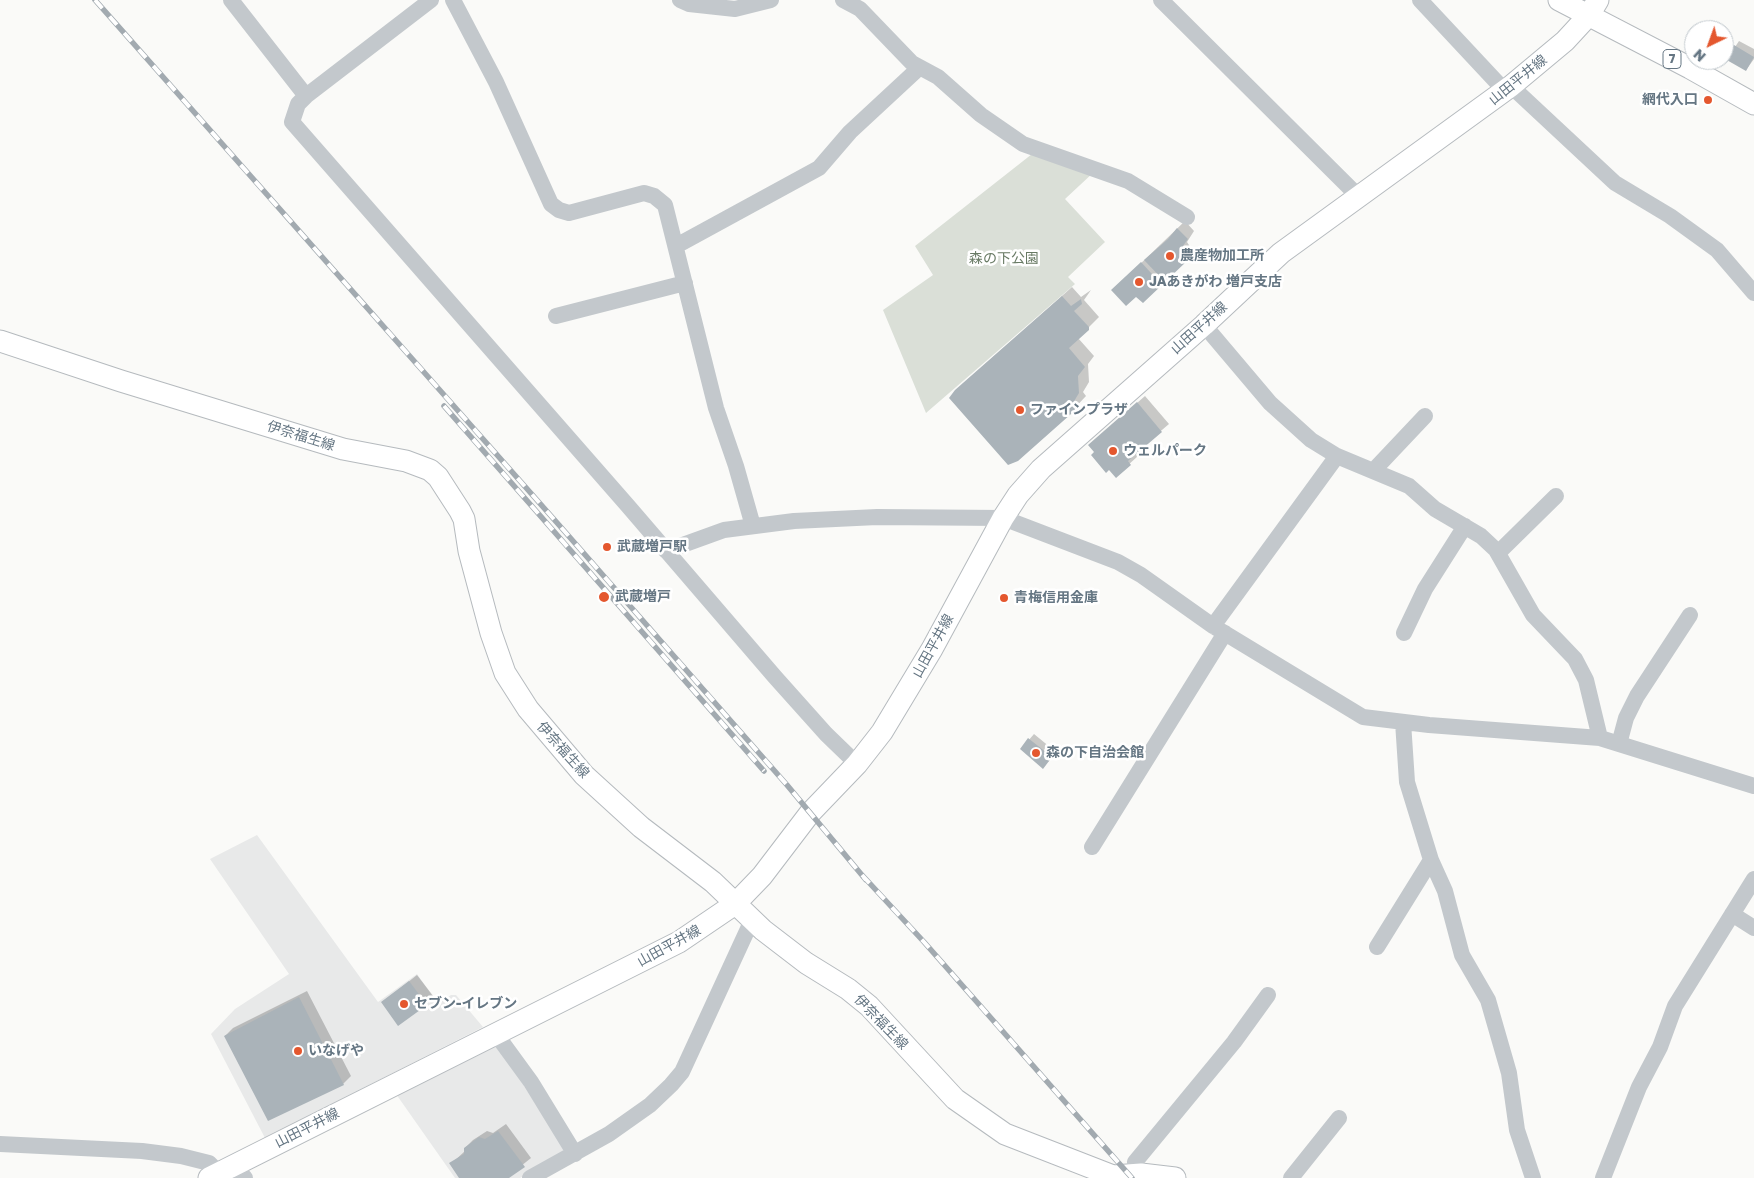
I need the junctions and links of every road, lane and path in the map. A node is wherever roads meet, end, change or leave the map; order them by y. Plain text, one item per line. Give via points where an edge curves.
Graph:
1 (231, 0) edge
2 (431, 0) edge
3 (452, 0) edge
4 (680, 0) edge
5 (771, 0) edge
6 (843, 0) edge
7 (1161, 0) edge
8 (1420, 0) edge
9 (1559, 0) edge
10 (1594, 8) edge
11 (919, 68) junction
12 (1508, 89) junction
13 (306, 96) junction
14 (1754, 104) edge
15 (1358, 196) junction
16 (1187, 216) dead end
17 (676, 246) junction
18 (685, 283) junction
19 (1754, 294) edge
20 (556, 316) dead end
21 (1204, 325) junction
22 (0, 341) edge
23 (1425, 416) dead end
24 (1337, 456) junction
25 (1374, 470) junction
26 (1556, 496) dead end
27 (1003, 518) junction
28 (753, 526) junction
29 (1465, 526) junction
30 (666, 551) junction
31 (1498, 553) junction
32 (1690, 615) dead end
33 (1219, 629) junction
34 (1404, 633) dead end
35 (1403, 722) junction
36 (1600, 738) junction
37 (1619, 744) junction
38 (857, 764) junction
39 (1754, 786) edge
40 (1092, 846) dead end
41 (1430, 860) junction
42 (1754, 879) edge
43 (735, 904) junction
44 (1732, 914) junction
45 (752, 920) junction
46 (1754, 928) edge
47 (1377, 947) dead end
48 (1268, 995) dead end
49 (496, 1034) junction
50 (1339, 1118) dead end
51 (0, 1144) edge
52 (575, 1154) junction
53 (226, 1174) edge
54 (1141, 1174) junction
55 (1107, 1176) edge
56 (530, 1178) edge
57 (1175, 1178) edge
58 (1291, 1178) edge
59 (1534, 1178) edge
60 (1603, 1178) edge

1 - 13 street
2 - 13 street
3 - 17 street via 496,82 551,204 569,213 644,193 654,196 665,204
4 - 5 street via 735,9
6 - 11 street via 860,9
7 - 15 street
8 - 12 street
9 - 10 main road, 7
10 - 12 main road, 山田平井線 via 1565,41
10 - 14 main road, 7
11 - 16 street via 938,76 981,115 1023,144 1128,180
11 - 17 street via 850,132 819,168
12 - 15 main road, 山田平井線
12 - 19 street via 1609,178 1717,250
13 - 30 street via 298,104 292,122
15 - 21 main road, 山田平井線 via 1281,253
17 - 18 street
18 - 20 street
18 - 28 street via 716,408
21 - 24 street via 1270,403 1311,440
21 - 27 main road, 山田平井線 via 1041,469
22 - 43 main road, 伊奈福生線 via 343,449 406,461 430,470 460,511 491,633 505,673 528,710 584,775 641,827 713,882
23 - 25 street
24 - 25 street
24 - 33 street
25 - 29 street via 1409,486 1435,509
26 - 31 street
27 - 28 street via 877,517
27 - 33 street via 1118,562
27 - 38 main road, 山田平井線 via 897,710
28 - 30 street via 724,530
29 - 31 street
29 - 34 street via 1425,589
30 - 38 street via 775,678
31 - 36 street via 1533,615 1575,659 1586,680
32 - 37 street via 1636,696
33 - 35 street via 1363,717
33 - 40 street
35 - 36 street
35 - 41 street via 1408,782
36 - 37 street
37 - 39 street
38 - 43 main road, 山田平井線 via 810,813 762,876
41 - 47 street
41 - 59 street via 1444,891 1462,956 1488,1000 1509,1072 1517,1130
42 - 44 street
43 - 45 main road, 伊奈福生線
43 - 49 main road, 山田平井線 via 678,942
44 - 46 street
44 - 60 street via 1675,1006
45 - 52 street via 682,1072 650,1105
45 - 55 main road, 伊奈福生線 via 868,1006 955,1099 1005,1134
48 - 54 street via 1234,1042 1135,1162
49 - 52 street
49 - 53 main road, 山田平井線
50 - 58 street
51 - 53 street via 181,1156 209,1163
52 - 56 street
54 - 55 main road, 伊奈福生線
54 - 57 main road, 伊奈福生線

